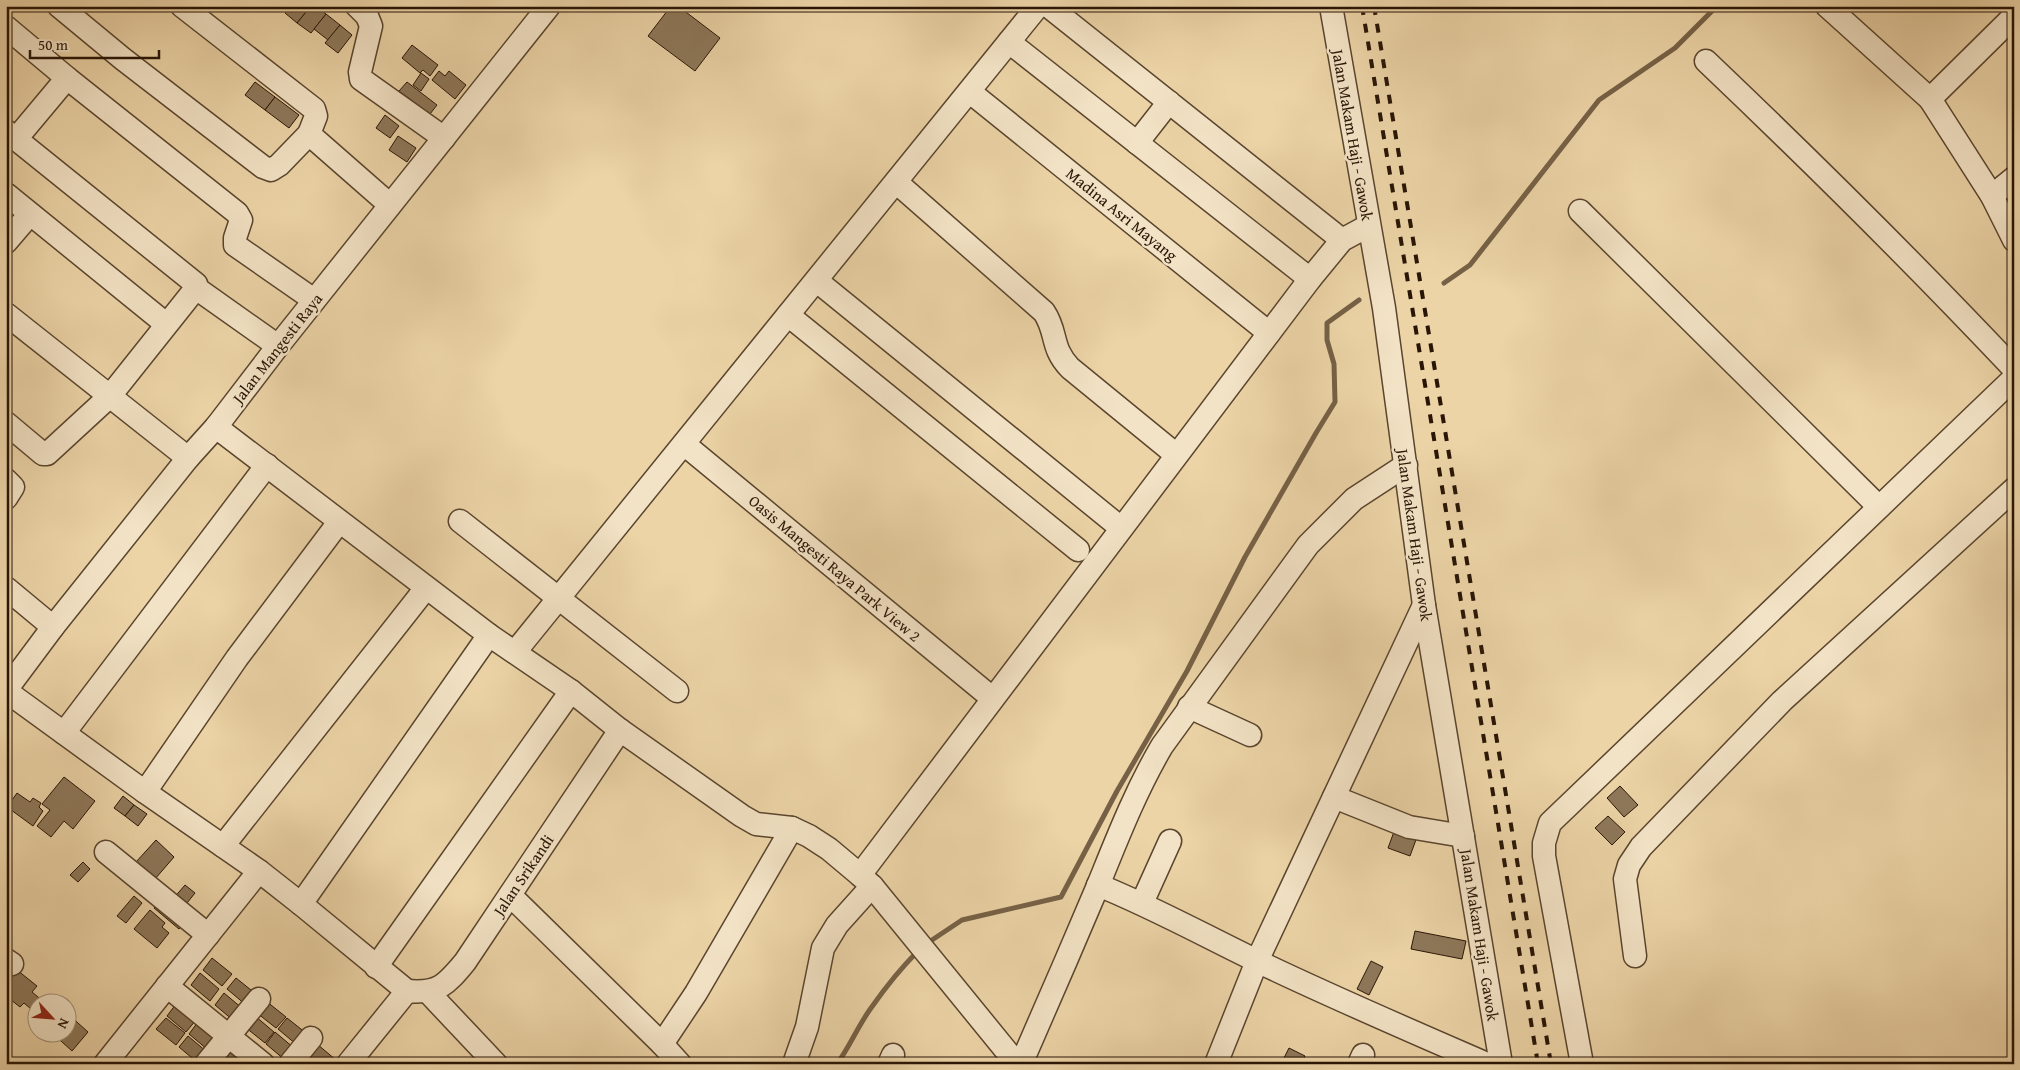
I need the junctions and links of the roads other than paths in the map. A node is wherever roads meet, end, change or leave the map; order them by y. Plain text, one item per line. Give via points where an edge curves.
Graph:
1 (59, 6) edge
2 (182, 6) edge
3 (357, 6) edge
4 (549, 6) edge
5 (1038, 6) edge
6 (1048, 6) edge
7 (1331, 6) edge
8 (1827, 6) edge
9 (2014, 16) edge
10 (6, 27) edge
11 (1009, 42) junction
12 (1706, 61) dead end
13 (67, 78) junction
14 (975, 96) dead end
15 (1930, 99) junction
16 (1169, 102) junction
17 (309, 134) junction
18 (11, 135) edge
19 (444, 138) junction
20 (1137, 143) junction
21 (2014, 178) edge
22 (896, 182) junction
23 (6, 194) edge
24 (1992, 196) junction
25 (390, 205) junction
26 (1580, 211) dead end
27 (30, 214) junction
28 (1368, 226) junction
29 (1342, 240) junction
30 (2014, 240) edge
31 (6, 242) edge
32 (1310, 279) junction
33 (817, 281) junction
34 (196, 288) junction
35 (314, 300) junction
36 (6, 314) edge
37 (788, 315) junction
38 (166, 324) junction
39 (1269, 333) junction
40 (278, 346) junction
41 (2014, 369) edge
42 (2014, 378) edge
43 (110, 396) junction
44 (6, 423) edge
45 (216, 427) junction
46 (684, 444) junction
47 (1174, 453) dead end
48 (188, 458) junction
49 (267, 465) junction
50 (1406, 465) junction
51 (6, 480) edge
52 (2014, 489) edge
53 (6, 498) edge
54 (1879, 507) junction
55 (460, 521) dead end
56 (339, 522) junction
57 (1121, 528) junction
58 (1078, 550) dead end
59 (6, 588) edge
60 (426, 588) junction
61 (559, 598) junction
62 (1424, 605) junction
63 (53, 627) junction
64 (489, 635) junction
65 (516, 652) junction
66 (6, 690) edge
67 (570, 691) junction
68 (677, 691) dead end
69 (986, 693) dead end
70 (1189, 706) junction
71 (620, 730) junction
72 (64, 733) junction
73 (1250, 735) dead end
74 (145, 792) junction
75 (1334, 797) junction
76 (792, 828) junction
77 (1463, 836) junction
78 (1170, 841) dead end
79 (223, 846) junction
80 (106, 852) dead end
81 (259, 871) junction
82 (866, 880) junction
83 (1098, 885) junction
84 (510, 895) junction
85 (1142, 903) junction
86 (301, 904) junction
87 (208, 935) junction
88 (1635, 956) dead end
89 (1257, 961) junction
90 (376, 967) junction
91 (167, 986) junction
92 (417, 991) junction
93 (259, 999) dead end
94 (229, 1036) junction
95 (311, 1038) dead end
96 (672, 1058) edge
97 (108, 1063) edge
98 (206, 1064) edge
99 (263, 1064) edge
100 (290, 1064) edge
101 (348, 1064) edge
102 (496, 1064) edge
103 (794, 1064) edge
104 (1017, 1064) edge
105 (1021, 1064) edge
106 (1216, 1064) edge
107 (1487, 1064) edge
108 (1501, 1064) edge
109 (1582, 1064) edge

1 - 17 street via 263,167 271,170 279,165
2 - 17 street via 314,109 316,116
3 - 19 street via 371,26 361,79
4 - 19 street, Jalan Mangesti Raya
5 - 11 street
6 - 16 street
7 - 28 street, Jalan Makam Haji - Gawok
8 - 15 street
9 - 15 street
10 - 13 street
11 - 20 street
11 - 22 street
12 - 41 street via 1820,170
13 - 18 street
13 - 35 street via 237,213 241,220 236,245
14 - 39 street, Madina Asri Mayang
15 - 24 street
16 - 20 street
16 - 29 street
17 - 25 street
18 - 34 street via 195,282
19 - 25 street, Jalan Mangesti Raya
20 - 32 street
21 - 24 street
22 - 33 street
22 - 47 street via 1044,312 1051,323 1056,350 1070,368
23 - 27 street
24 - 30 street
25 - 35 street, Jalan Mangesti Raya
26 - 54 street
27 - 31 street
27 - 38 street
28 - 29 street
28 - 50 street, Jalan Makam Haji - Gawok via 1384,308
29 - 32 street
32 - 39 street
33 - 37 street
33 - 57 street
34 - 38 street
34 - 40 street
35 - 40 street, Jalan Mangesti Raya
36 - 43 street
37 - 46 street
37 - 58 street
38 - 43 street
39 - 57 street
40 - 45 street, Jalan Mangesti Raya
42 - 54 street
43 - 44 street via 47,454
43 - 48 street
45 - 48 street, Jalan Mangesti Raya
45 - 49 street
46 - 61 street
46 - 69 street, Oasis Mangesti Raya Park View 2
48 - 63 street, Jalan Mangesti Raya
49 - 56 street
49 - 72 street
50 - 62 street, Jalan Makam Haji - Gawok
50 - 70 street via 1354,499 1308,545
51 - 53 street via 13,487
52 - 88 street via 1782,701 1641,847 1629,866 1626,879
54 - 109 street via 1550,823 1544,856
55 - 61 street
56 - 60 street
56 - 74 street via 237,658
57 - 82 street
59 - 63 street
60 - 64 street
60 - 79 street
61 - 65 street
61 - 68 street
62 - 75 street
62 - 77 street, Jalan Makam Haji - Gawok
63 - 66 street, Jalan Mangesti Raya
64 - 65 street
64 - 86 street
65 - 67 street
66 - 72 street
67 - 71 street
67 - 90 street
70 - 73 street
70 - 83 street via 1142,780
71 - 76 street via 748,820
71 - 84 street, Jalan Srikandi
72 - 74 street
74 - 79 street
75 - 77 street via 1409,827
75 - 89 street
76 - 82 street via 818,841
76 - 96 street via 696,993
77 - 108 street, Jalan Makam Haji - Gawok
78 - 85 street
79 - 81 street
80 - 87 street
81 - 86 street
81 - 87 street
82 - 103 street via 823,948 806,1027
82 - 104 street
83 - 85 street
83 - 105 street
84 - 92 street, Jalan Srikandi via 451,980
84 - 96 street
85 - 89 street
86 - 90 street
87 - 91 street
89 - 106 street
89 - 107 street
90 - 92 street
91 - 94 street
91 - 97 street
92 - 101 street
92 - 102 street
93 - 94 street
94 - 98 street
94 - 99 street
95 - 100 street

